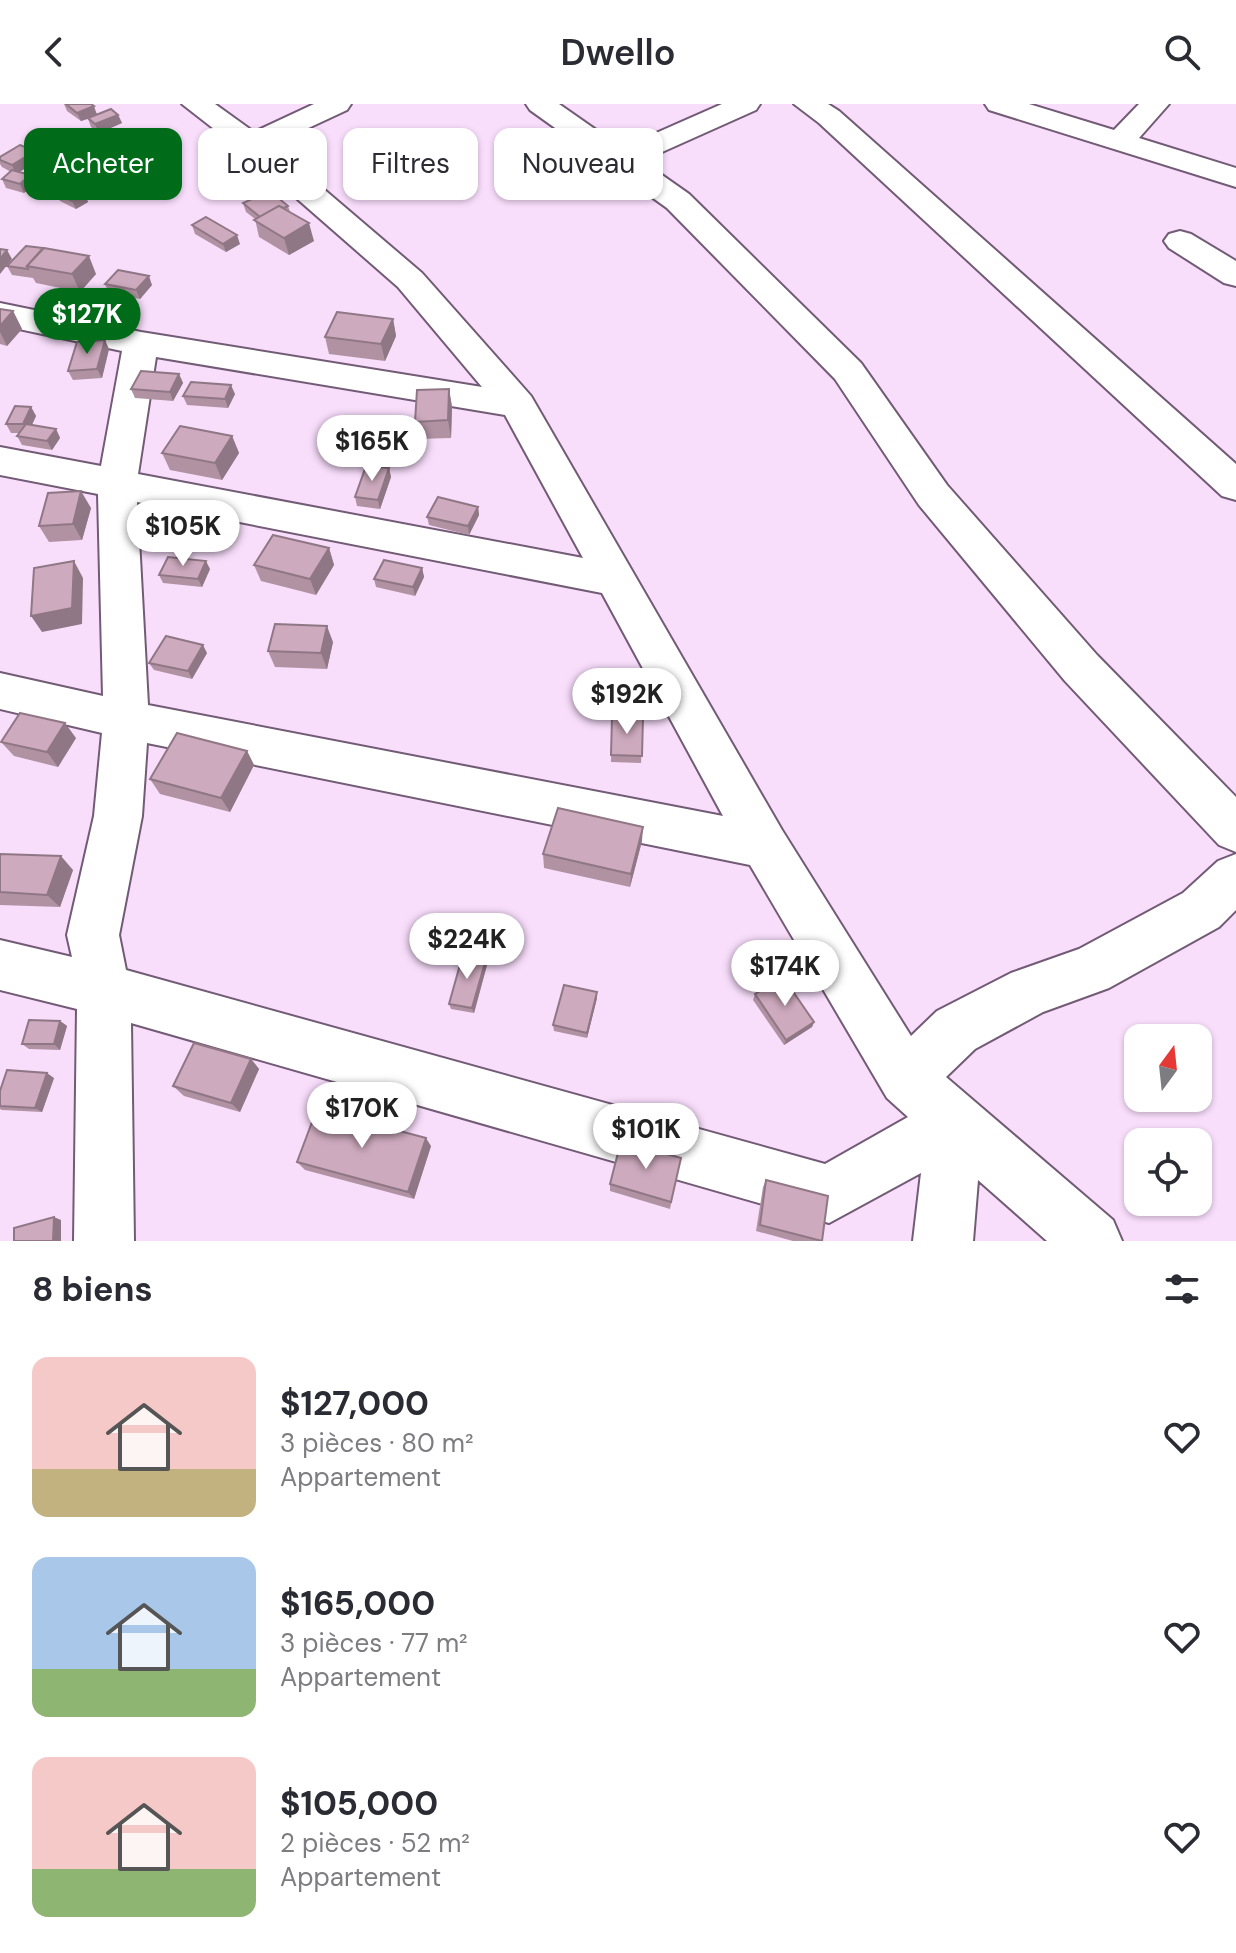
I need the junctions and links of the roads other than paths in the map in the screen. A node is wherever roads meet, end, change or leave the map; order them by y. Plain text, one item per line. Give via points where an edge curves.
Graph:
1 (196, 104) edge
2 (337, 104) edge
3 (540, 104) edge
4 (746, 104) edge
5 (808, 104) edge
6 (999, 104) edge
7 (1155, 104) edge
8 (229, 128) edge
9 (285, 128) edge
10 (574, 128) edge
11 (663, 141) edge
12 (1120, 141) junction
13 (1236, 178) edge
14 (663, 190) edge
15 (316, 200) edge
16 (1180, 241) dead end
17 (1236, 276) edge
18 (0, 314) edge
19 (141, 343) junction
20 (518, 405) junction
21 (0, 461) edge
22 (117, 483) junction
23 (1236, 486) edge
24 (615, 580) junction
25 (0, 691) edge
26 (126, 720) junction
27 (1236, 830) edge
28 (765, 846) junction
29 (1236, 877) edge
30 (0, 965) edge
31 (104, 990) junction
32 (906, 1079) junction
33 (955, 1122) junction
34 (104, 1241) edge
35 (943, 1241) edge
36 (1092, 1241) edge

1 - 8 street
2 - 9 street
3 - 10 street
4 - 11 street
5 - 23 street via 829,117
6 - 12 street
7 - 12 street
12 - 13 street
14 - 27 street via 848,371 933,495 1081,668
15 - 20 street via 410,280
16 - 17 street
18 - 19 street
19 - 20 street
19 - 22 street
20 - 24 street
21 - 22 street
22 - 24 street
22 - 26 street
24 - 28 street
25 - 26 street
26 - 28 street
26 - 31 street via 118,816 93,935
28 - 32 street
29 - 32 street via 1201,910 1105,963 1030,991 956,1030
30 - 31 street
31 - 33 street via 829,1194
31 - 34 street
32 - 33 street
33 - 35 street
33 - 36 street

